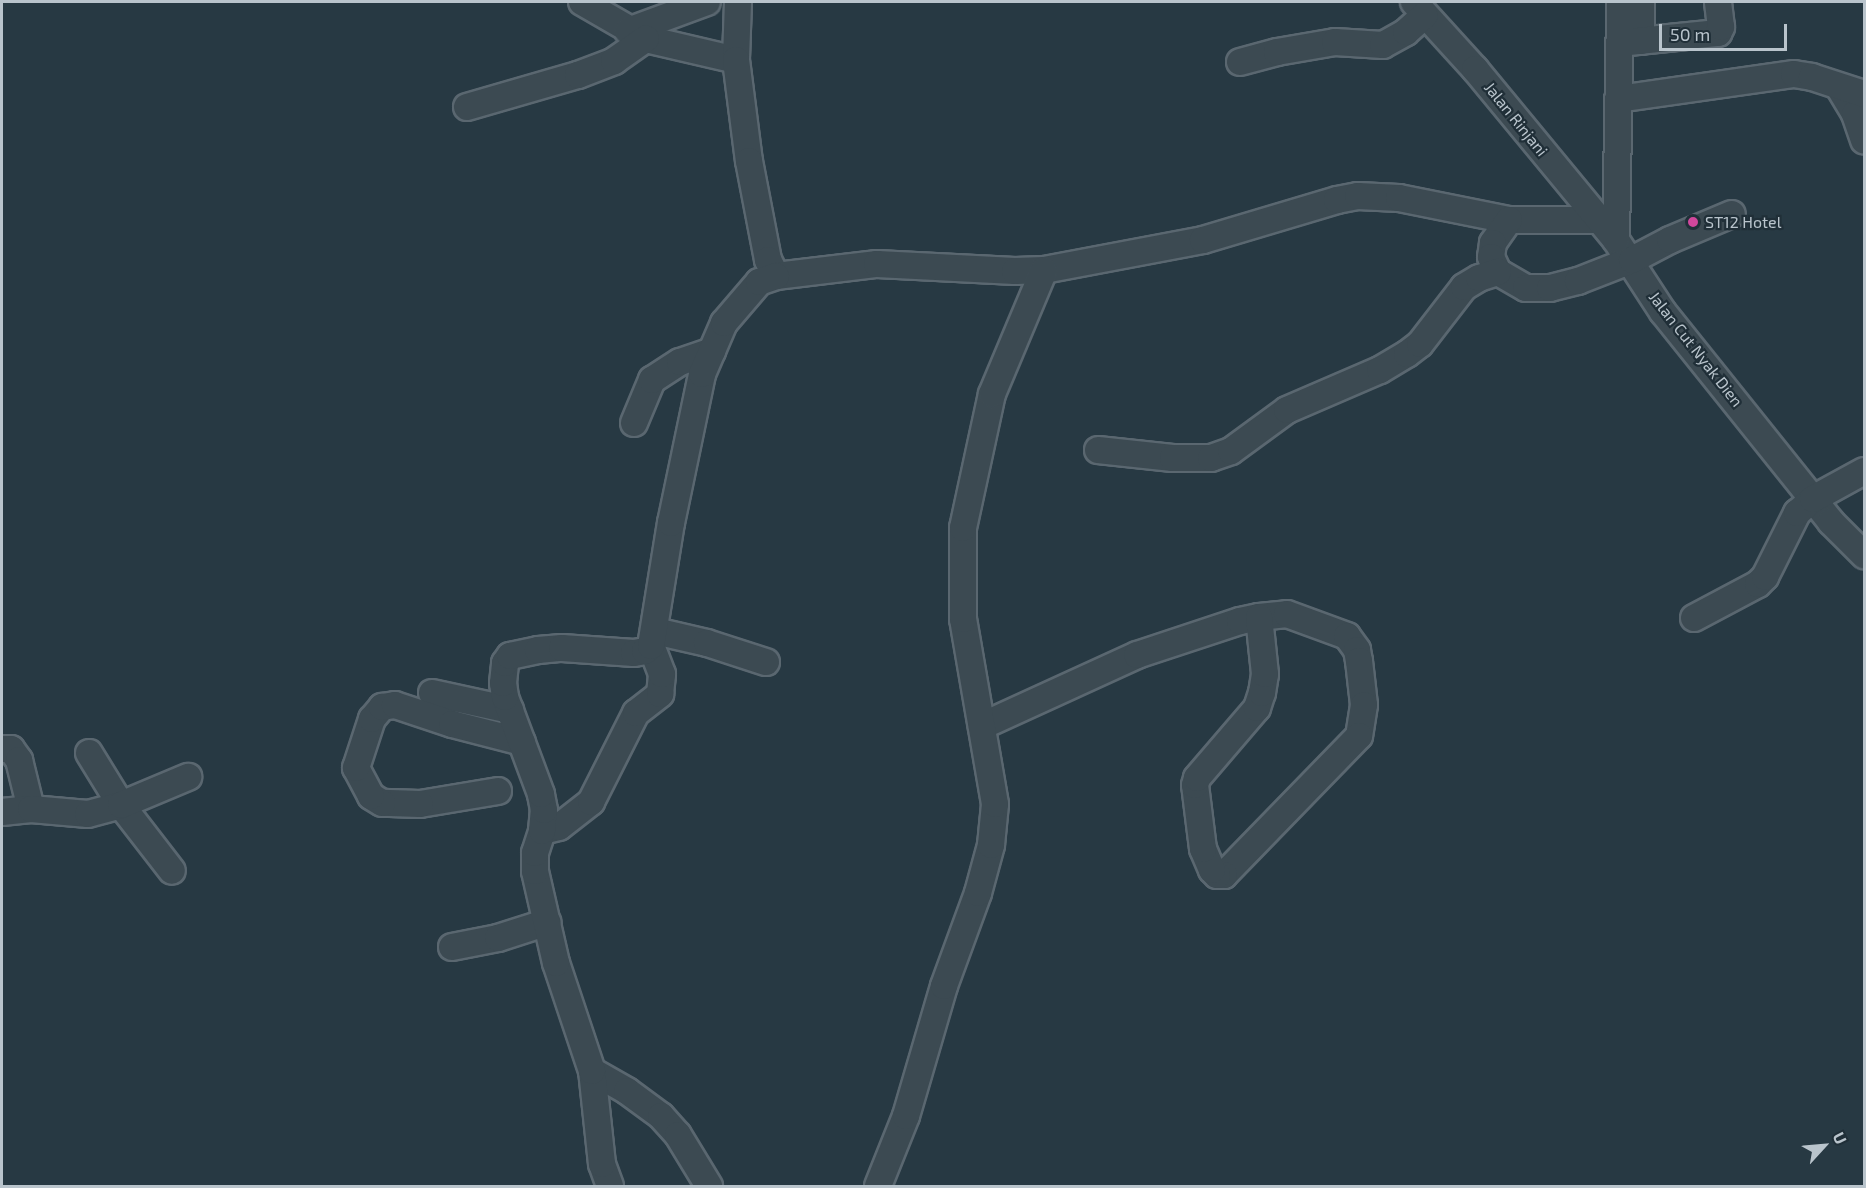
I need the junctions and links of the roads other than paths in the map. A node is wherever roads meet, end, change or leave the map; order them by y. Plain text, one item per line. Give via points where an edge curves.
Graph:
1 (582, 2) edge
2 (707, 2) edge
3 (738, 2) edge
4 (1620, 2) edge
5 (1641, 2) edge
6 (1718, 2) edge
7 (1420, 8) edge
8 (637, 35) junction
9 (1630, 42) junction
10 (736, 60) junction
11 (1240, 62) dead end
12 (1839, 87) junction
13 (1864, 94) edge
14 (1618, 99) junction
15 (466, 106) dead end
16 (1864, 140) edge
17 (1732, 214) dead end
18 (1509, 220) junction
19 (1597, 220) junction
20 (1616, 240) junction
21 (1632, 260) junction
22 (1044, 270) junction
23 (1498, 272) junction
24 (776, 276) junction
25 (712, 351) junction
26 (634, 423) dead end
27 (1098, 450) dead end
28 (1864, 471) edge
29 (1813, 499) junction
30 (1864, 555) edge
31 (1259, 617) junction
32 (1694, 618) dead end
33 (653, 639) junction
34 (766, 662) dead end
35 (432, 693) dead end
36 (510, 710) junction
37 (982, 726) junction
38 (522, 742) junction
39 (2, 749) edge
40 (89, 753) dead end
41 (188, 777) dead end
42 (498, 791) dead end
43 (121, 805) junction
44 (31, 809) junction
45 (2, 812) edge
46 (542, 831) junction
47 (172, 871) dead end
48 (548, 922) junction
49 (452, 947) dead end
50 (592, 1071) junction
51 (610, 1186) edge
52 (709, 1186) edge
53 (878, 1186) edge

1 - 8 street
2 - 8 street
3 - 10 street
4 - 9 street
5 - 9 street
6 - 9 street via 1718,33
7 - 11 street via 1406,32 1383,45 1335,42
7 - 19 street, Jalan Rinjani via 1475,69
8 - 10 street
8 - 15 street via 614,61
9 - 14 street
10 - 24 street via 749,161 768,260
12 - 13 street
12 - 14 street via 1794,74
12 - 16 street
14 - 20 street
17 - 21 street
18 - 19 street
18 - 22 street via 1399,198 1358,196 1203,240
18 - 23 street via 1493,243 1491,257
19 - 20 street, Jalan Rinjani
20 - 21 street, Jalan Cut Nyak Dien
21 - 23 street via 1550,288 1526,288
21 - 29 street, Jalan Cut Nyak Dien via 1663,312
22 - 24 street via 1015,272 878,264
22 - 37 street via 992,394 963,528 963,619
23 - 27 street via 1464,288 1420,344 1407,354 1380,370 1287,410 1231,451 1211,458 1173,458
24 - 25 street via 759,282 743,298 724,323
25 - 26 street via 680,362 652,380
25 - 33 street via 702,374 686,442
28 - 29 street
29 - 30 street, Jalan Cut Nyak Dien
29 - 32 street via 1797,513 1758,584
31 - 31 street via 1287,614 1347,636 1357,650 1364,705 1359,736 1235,866 1224,875 1217,875 1203,849 1195,785 1257,708 1265,674
31 - 37 street via 1194,634 1137,655
33 - 34 street via 707,642
33 - 36 street via 645,651 634,653 562,648 510,656 505,663 503,683
33 - 46 street via 662,674 660,694 636,712 591,802 559,827
35 - 36 street
36 - 38 street
37 - 53 street via 995,804 992,845 944,986 906,1116
38 - 42 street via 395,705 382,707 372,719 356,768 367,790 382,803 420,804
38 - 46 street via 542,794
39 - 44 street via 11,749 19,760
40 - 43 street
41 - 43 street
43 - 44 street via 88,814
43 - 47 street
44 - 45 street
46 - 48 street via 535,853 535,871
48 - 49 street
48 - 50 street via 556,963
50 - 51 street via 602,1164
50 - 52 street via 661,1116 678,1135

